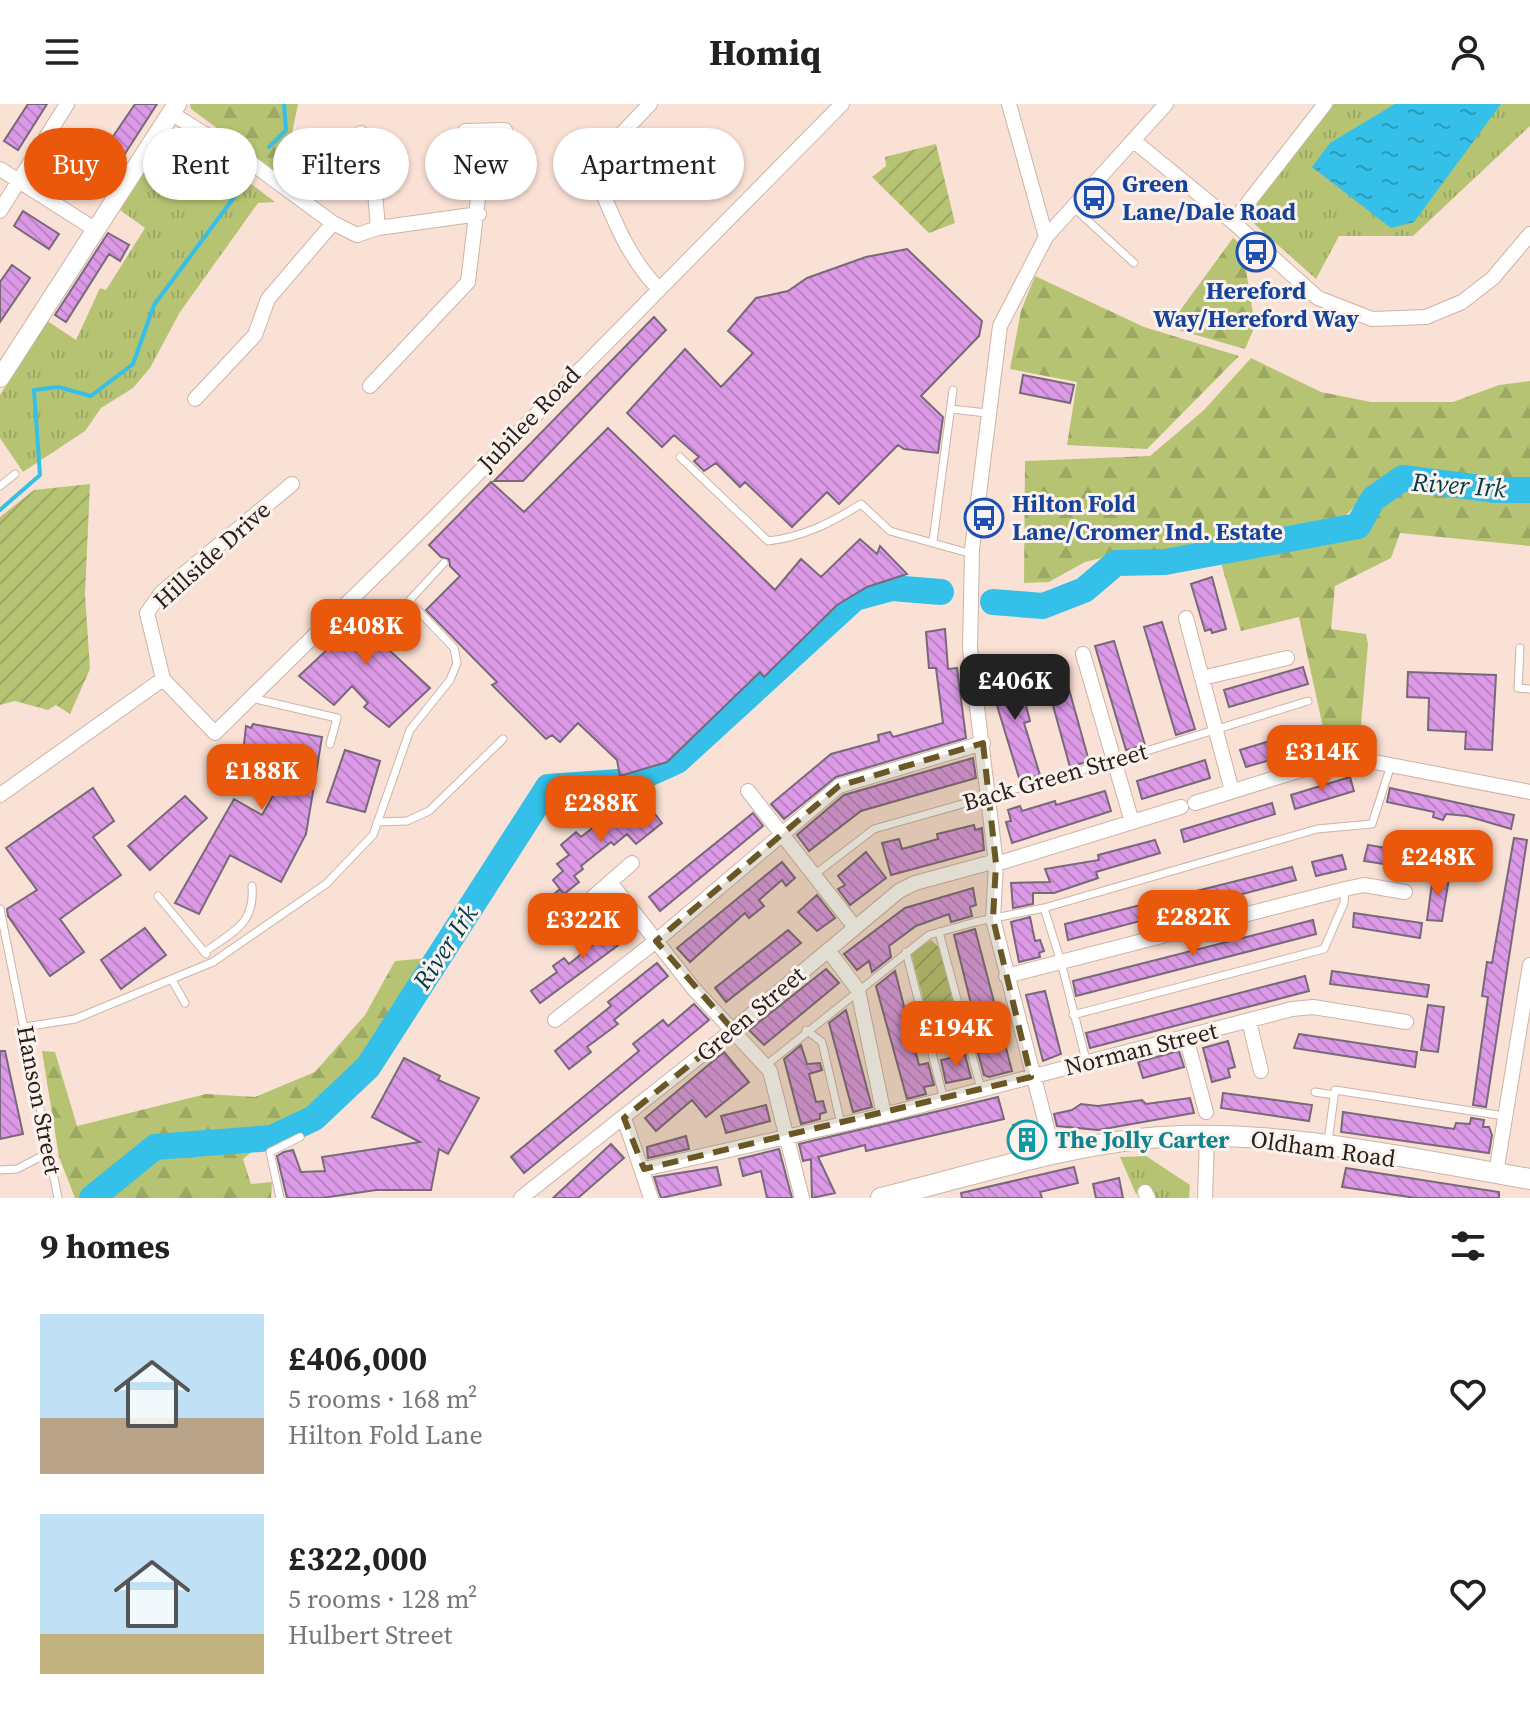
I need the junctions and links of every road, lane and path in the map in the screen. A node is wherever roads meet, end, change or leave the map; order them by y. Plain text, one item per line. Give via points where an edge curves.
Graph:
1 (67, 104) edge
2 (650, 104) edge
3 (842, 104) edge
4 (1009, 104) edge
5 (1166, 104) edge
6 (1325, 104) edge
7 (174, 109) edge
8 (1134, 141) junction
9 (0, 169) edge
10 (18, 181) junction
11 (376, 200) edge
12 (480, 200) edge
13 (1073, 207) junction
14 (0, 211) edge
15 (479, 214) junction
16 (1233, 222) junction
17 (333, 223) junction
18 (378, 228) junction
19 (96, 230) junction
20 (1530, 234) edge
21 (1046, 237) junction
22 (1134, 263) dead end
23 (657, 287) junction
24 (0, 378) edge
25 (370, 386) dead end
26 (953, 390) dead end
27 (195, 399) dead end
28 (951, 409) junction
29 (987, 413) junction
30 (680, 457) dead end
31 (15, 474) dead end
32 (292, 484) dead end
33 (0, 486) edge
34 (933, 541) junction
35 (972, 554) junction
36 (444, 563) dead end
37 (1186, 618) dead end
38 (1520, 648) dead end
39 (1083, 654) dead end
40 (1287, 658) dead end
41 (1202, 678) junction
42 (163, 679) junction
43 (1530, 689) edge
44 (251, 698) junction
45 (1308, 701) dead end
46 (1215, 729) junction
47 (503, 739) dead end
48 (983, 743) junction
49 (330, 744) dead end
50 (1114, 761) junction
51 (1391, 765) junction
52 (748, 791) dead end
53 (1232, 791) junction
54 (1530, 792) edge
55 (0, 795) edge
56 (990, 797) junction
57 (377, 822) junction
58 (1132, 822) junction
59 (781, 833) junction
60 (996, 862) junction
61 (632, 863) dead end
62 (814, 875) junction
63 (610, 882) junction
64 (252, 886) dead end
65 (1345, 889) junction
66 (1405, 892) dead end
67 (158, 896) dead end
68 (593, 897) dead end
69 (1044, 908) junction
70 (0, 909) edge
71 (993, 919) junction
72 (854, 926) junction
73 (939, 932) junction
74 (656, 941) junction
75 (828, 950) junction
76 (205, 952) junction
77 (906, 952) junction
78 (213, 962) junction
79 (1061, 962) junction
80 (1530, 965) edge
81 (1006, 976) junction
82 (172, 980) junction
83 (858, 990) junction
84 (185, 1003) dead end
85 (1073, 1015) junction
86 (555, 1020) dead end
87 (1249, 1021) junction
88 (1406, 1022) dead end
89 (25, 1027) junction
90 (733, 1030) junction
91 (806, 1030) junction
92 (1186, 1037) junction
93 (1087, 1064) junction
94 (765, 1066) junction
95 (1261, 1071) dead end
96 (1031, 1077) junction
97 (981, 1090) junction
98 (1315, 1092) dead end
99 (1334, 1095) junction
100 (944, 1100) junction
101 (1206, 1112) dead end
102 (884, 1115) junction
103 (1504, 1116) junction
104 (624, 1118) junction
105 (841, 1124) junction
106 (300, 1137) dead end
107 (786, 1137) junction
108 (1207, 1137) junction
109 (1328, 1148) junction
110 (48, 1153) junction
111 (1054, 1155) junction
112 (644, 1169) junction
113 (0, 1170) edge
114 (1496, 1173) junction
115 (1530, 1179) edge
116 (58, 1198) edge
117 (280, 1198) edge
118 (521, 1198) edge
119 (651, 1198) edge
120 (802, 1198) edge
121 (883, 1198) edge
122 (1205, 1198) edge

1 - 10 street
2 - 23 street via 609,147 596,177 623,241
3 - 23 street, Jubilee Road
4 - 21 street
5 - 8 street
6 - 16 street
7 - 17 street
7 - 19 street
8 - 13 street
8 - 16 street
9 - 10 street
10 - 14 street
10 - 19 street
11 - 18 street
12 - 15 street
13 - 21 street
13 - 22 lane
15 - 18 street
15 - 25 street via 468,282
16 - 20 street via 1318,298 1372,319 1426,317 1462,302 1493,278
17 - 18 street via 357,235
17 - 27 street via 268,299 255,335
19 - 24 street
21 - 29 street via 1000,326
23 - 44 street, Jubilee Road
26 - 28 lane
28 - 29 lane
28 - 34 lane
29 - 35 street
30 - 34 lane via 768,541 806,533 861,504 890,531
31 - 33 lane
32 - 42 street, Hillside Drive via 161,593 147,613
34 - 35 lane
35 - 48 street via 973,684
36 - 57 lane via 409,601 454,648 457,663 450,680 410,730
37 - 41 street
38 - 43 lane via 1518,688
39 - 50 street
40 - 41 street
41 - 46 street
42 - 44 street, Jubilee Road via 215,733
42 - 55 street
44 - 49 lane via 337,718
45 - 46 lane, Back Green Street
46 - 50 lane, Back Green Street
46 - 53 street
47 - 57 lane via 429,811 407,821
48 - 56 street
48 - 59 street via 849,780
50 - 56 lane, Back Green Street
50 - 58 street
51 - 53 street, Green Street via 1333,760
51 - 54 street, Green Street
51 - 69 lane via 1372,824 1317,829
52 - 59 street
53 - 58 street, Green Street
56 - 60 street
56 - 62 lane, Back Green Street via 874,829
57 - 78 lane via 373,835 326,884
58 - 60 street, Green Street
59 - 62 street
59 - 74 street
60 - 71 street
60 - 72 street, Green Street via 907,886
61 - 63 street
62 - 72 street
63 - 68 street
63 - 74 street
64 - 76 lane via 249,918
65 - 66 street via 1364,885
65 - 79 street
65 - 85 lane via 1324,949
67 - 76 lane
69 - 71 lane
69 - 79 lane
70 - 89 lane, Hanson Street
71 - 73 lane
71 - 81 street
72 - 75 street, Green Street
73 - 77 lane
73 - 97 lane
74 - 86 street
74 - 90 street
75 - 83 street
75 - 90 street, Green Street
76 - 78 lane
77 - 83 lane
77 - 100 lane
78 - 82 lane
79 - 81 street
79 - 85 lane
80 - 103 street
81 - 96 street
82 - 84 lane
82 - 89 lane via 75,1019
83 - 91 lane
83 - 102 street
85 - 93 lane
87 - 88 street, Norman Street via 1313,1007
87 - 92 street, Norman Street
87 - 95 street
89 - 110 lane, Hanson Street
90 - 94 street
90 - 104 street, Green Street
91 - 94 lane
91 - 105 lane via 822,1042
92 - 93 street, Norman Street
92 - 101 street
93 - 96 street, Norman Street
94 - 107 street
96 - 97 street, Norman Street
96 - 111 street
97 - 100 street, Norman Street
98 - 99 lane
99 - 103 lane via 1335,1090
99 - 109 lane
100 - 102 street, Norman Street
102 - 105 street, Norman Street
103 - 114 street
104 - 112 street
104 - 118 street, Green Street
105 - 107 street, Norman Street
106 - 117 lane via 270,1152
107 - 112 street, Norman Street
107 - 120 street
108 - 109 main road, Oldham Road via 1265,1138
108 - 111 main road, Oldham Road via 1112,1142
108 - 122 street
109 - 114 main road, Oldham Road
110 - 113 lane via 17,1169
110 - 116 lane, Hanson Street
111 - 121 main road, Oldham Road
112 - 119 street
114 - 115 main road, Oldham Road

